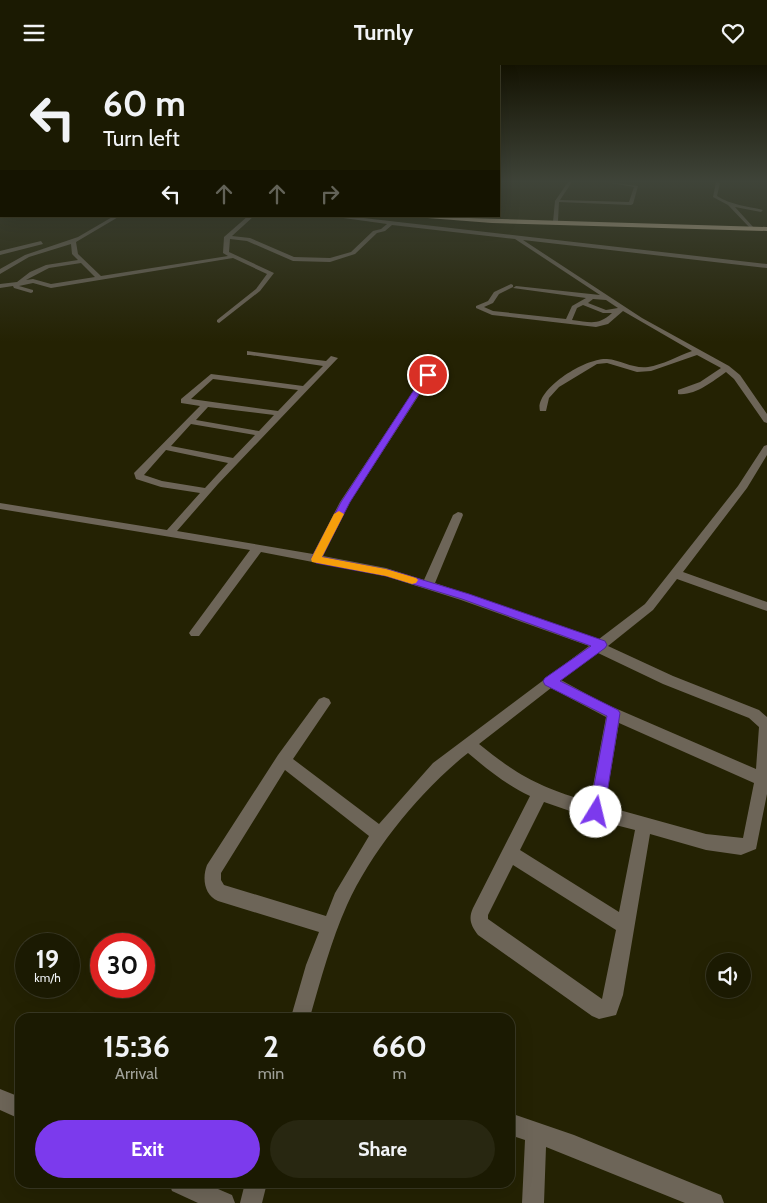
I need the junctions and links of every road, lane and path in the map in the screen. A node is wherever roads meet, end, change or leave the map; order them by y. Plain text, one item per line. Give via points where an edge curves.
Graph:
1 (84, 235) edge
2 (371, 235) edge
3 (492, 235) edge
4 (227, 237) joint
5 (516, 238) junction
6 (73, 241) junction
7 (0, 253) edge
8 (231, 257) junction
9 (82, 261) junction
10 (767, 266) edge
11 (0, 272) edge
12 (100, 278) junction
13 (20, 283) junction
14 (0, 286) edge
15 (31, 291) dead end
16 (591, 297) junction
17 (607, 298) junction
18 (583, 303) junction
19 (620, 310) junction
20 (219, 321) dead end
21 (568, 322) junction
22 (697, 352) junction
23 (250, 353) dead end
24 (432, 364) dead end
25 (726, 368) junction
26 (306, 389) junction
27 (681, 392) dead end
28 (205, 405) junction
29 (543, 409) dead end
30 (282, 414) junction
31 (767, 420) edge
32 (189, 421) junction
33 (262, 434) junction
34 (164, 447) junction
35 (767, 449) edge
36 (236, 461) junction
37 (206, 491) junction
38 (0, 506) edge
39 (458, 515) dead end
40 (169, 534) junction
41 (258, 548) junction
42 (316, 559) junction
43 (676, 574) junction
44 (428, 585) junction
45 (767, 607) edge
46 (195, 633) dead end
47 (599, 646) junction
48 (550, 681) junction
49 (324, 703) dead end
50 (614, 713) junction
51 (468, 744) junction
52 (283, 760) junction
53 (762, 779) junction
54 (540, 793) junction
55 (596, 812) junction
56 (644, 825) junction
57 (380, 835) junction
58 (510, 853) junction
59 (330, 926) junction
60 (626, 926) junction
61 (302, 1013) edge
62 (0, 1099) edge
63 (15, 1106) edge
64 (515, 1126) edge
65 (536, 1133) junction
66 (191, 1188) edge
67 (255, 1188) edge
68 (224, 1203) edge
69 (251, 1203) edge
70 (532, 1203) edge
71 (713, 1203) edge

1 - 6 street
2 - 4 street via 353,253 330,260 293,259 248,239
3 - 5 street
4 - 8 street via 226,253
5 - 10 street
5 - 17 street
6 - 7 street via 50,241
6 - 9 street via 76,254
6 - 11 street via 35,252 14,261
8 - 12 street
8 - 20 street via 271,273 258,290
9 - 12 street
9 - 13 street via 48,266
12 - 13 street via 51,286 33,281
13 - 14 street
13 - 15 street via 16,287
16 - 17 street
16 - 18 street
16 - 21 street via 514,287 496,293 491,302 478,307 492,313
17 - 19 street
18 - 19 street via 605,312
18 - 21 street via 574,307
19 - 21 street via 600,325
19 - 22 street
22 - 25 street
22 - 29 street via 651,369 596,362 556,385 545,397
23 - 26 street via 331,361
24 - 42 street via 345,502
25 - 27 street via 703,384
25 - 31 street via 737,377
26 - 28 street via 210,376 184,401
26 - 30 street
28 - 30 street
28 - 32 street
30 - 33 street
32 - 33 street
32 - 34 street
33 - 36 street
34 - 36 street
34 - 37 street via 138,477
35 - 43 street via 742,488
36 - 37 street
37 - 40 street
38 - 40 street
39 - 44 street
40 - 41 street
41 - 42 street
41 - 46 street
42 - 44 street via 386,572
43 - 45 street
43 - 47 street via 649,607
44 - 47 street via 568,631
47 - 48 street
47 - 53 street via 668,680 762,719 766,725
48 - 50 street
48 - 51 street
49 - 52 street
50 - 53 street
50 - 55 street
51 - 54 street via 513,779
51 - 57 street via 438,769
52 - 57 street
52 - 59 street via 213,871 212,882 218,892
53 - 56 street via 752,837 750,843 741,847 706,842
54 - 55 street
54 - 58 street
55 - 56 street
56 - 60 street
57 - 59 street via 341,899
58 - 60 street
58 - 60 street via 479,913 479,922 484,929 598,1009 609,1008
59 - 61 street
62 - 63 street
64 - 65 street
65 - 70 street
65 - 71 street
66 - 68 street
67 - 69 street

